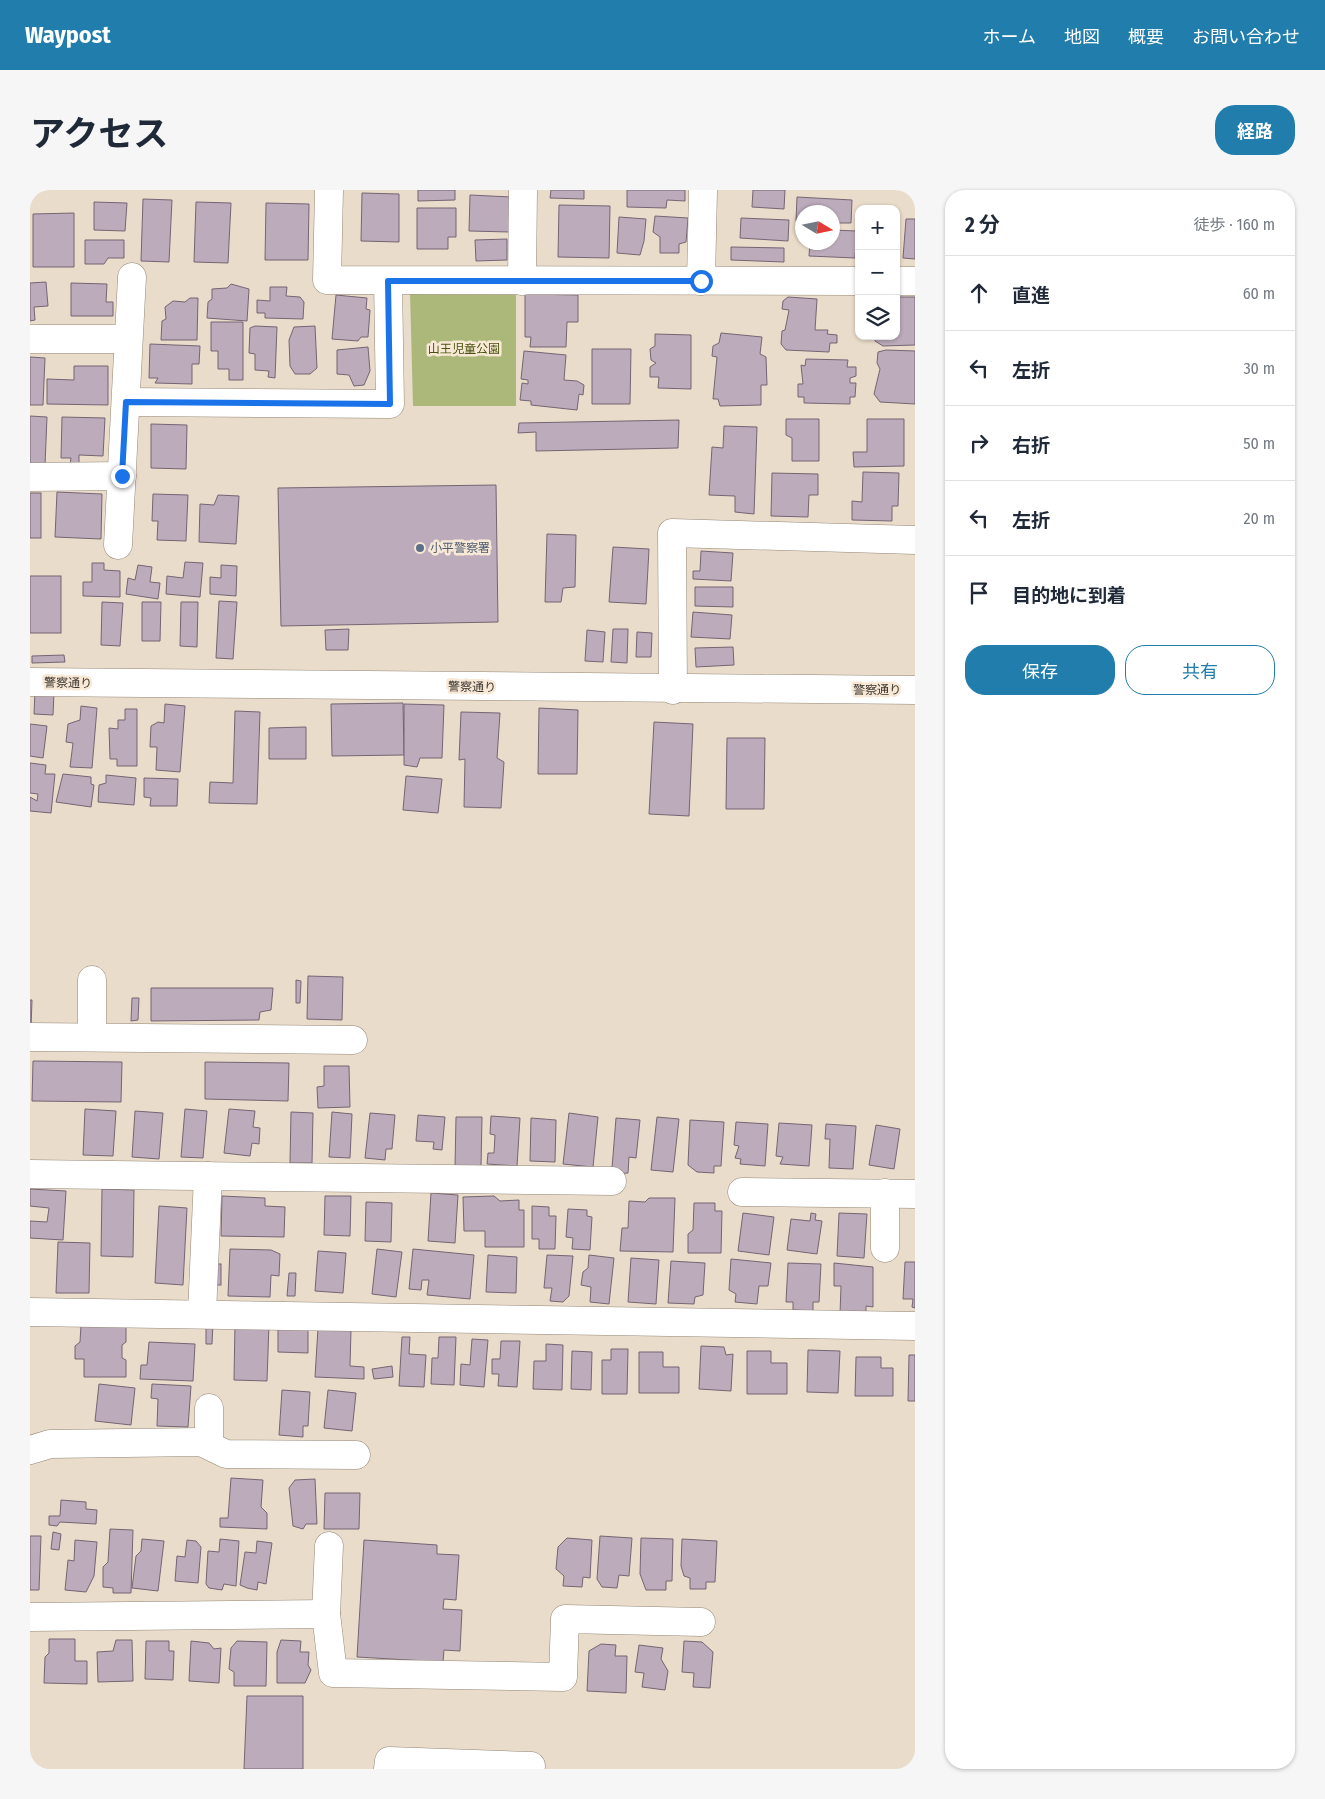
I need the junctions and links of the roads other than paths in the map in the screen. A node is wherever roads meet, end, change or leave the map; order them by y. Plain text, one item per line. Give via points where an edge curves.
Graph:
1 (329, 190) edge
2 (523, 190) edge
3 (703, 190) edge
4 (132, 277) dead end
5 (388, 281) junction
6 (522, 281) junction
7 (701, 281) junction
8 (855, 281) edge
9 (900, 281) edge
10 (915, 281) edge
11 (30, 339) edge
12 (128, 339) junction
13 (126, 402) junction
14 (122, 476) junction
15 (30, 477) edge
16 (915, 540) edge
17 (118, 545) dead end
18 (30, 682) edge
19 (673, 690) junction
20 (915, 690) edge
21 (92, 980) dead end
22 (30, 1037) edge
23 (92, 1038) junction
24 (353, 1040) dead end
25 (30, 1174) edge
26 (208, 1176) junction
27 (612, 1181) dead end
28 (742, 1192) dead end
29 (885, 1193) junction
30 (915, 1194) edge
31 (885, 1248) dead end
32 (30, 1312) edge
33 (202, 1314) junction
34 (915, 1326) edge
35 (209, 1408) dead end
36 (209, 1445) junction
37 (30, 1450) edge
38 (356, 1455) dead end
39 (330, 1546) dead end
40 (326, 1614) junction
41 (30, 1617) edge
42 (701, 1622) dead end
43 (530, 1766) dead end
44 (494, 1767) edge
45 (388, 1769) edge

1 - 5 street via 326,280
2 - 6 street
3 - 7 street
4 - 12 street
5 - 6 street
5 - 13 street via 390,404
6 - 7 street
7 - 8 street
9 - 10 street
11 - 12 street
12 - 13 street
13 - 14 street
14 - 15 street
14 - 17 street
16 - 19 street via 672,533
18 - 19 street, 警察通り
19 - 20 street, 警察通り
21 - 23 street
22 - 23 street
23 - 24 street
25 - 26 street
26 - 27 street
26 - 33 street
28 - 29 street
29 - 30 street
29 - 31 street
32 - 33 street
33 - 34 street
35 - 36 street
36 - 37 street via 201,1442 50,1444
36 - 38 street via 226,1454
39 - 40 street
40 - 41 street
40 - 42 street via 333,1673 563,1677 565,1619
43 - 44 street
44 - 45 street via 389,1761

